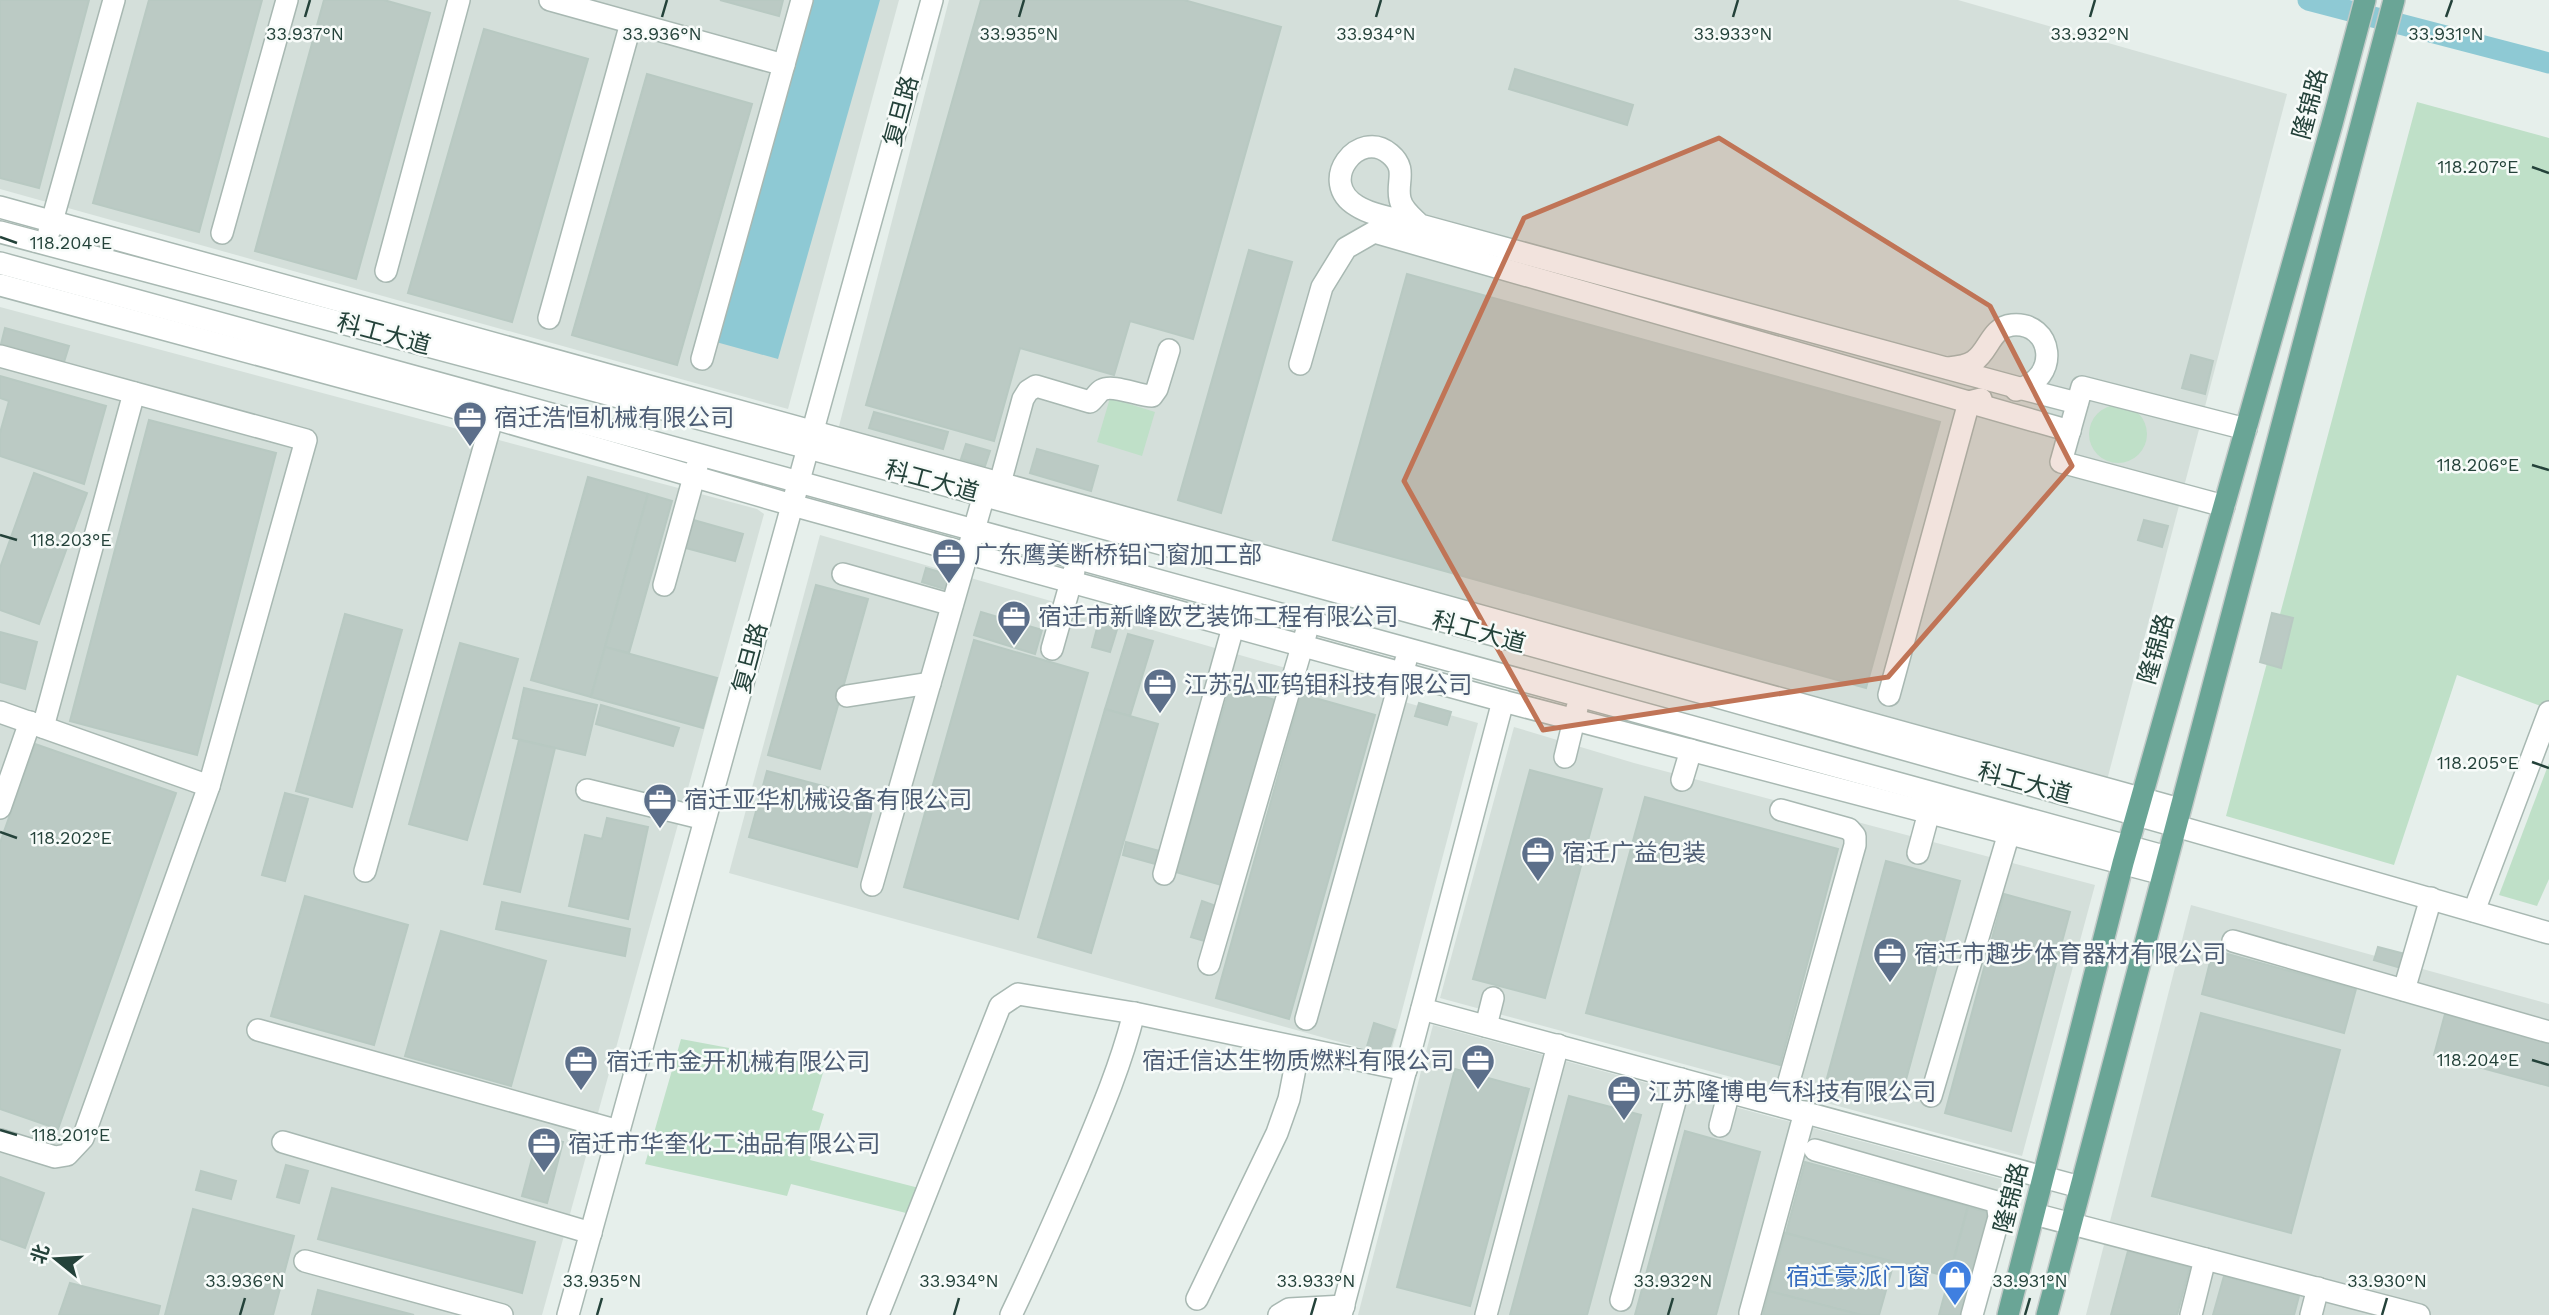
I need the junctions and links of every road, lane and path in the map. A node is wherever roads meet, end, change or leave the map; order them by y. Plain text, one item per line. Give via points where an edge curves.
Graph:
1 (114, 0) edge
2 (287, 0) edge
3 (459, 0) edge
4 (550, 0) edge
5 (802, 0) edge
6 (932, 0) edge
7 (2365, 0) edge
8 (2394, 0) edge
9 (632, 23) junction
10 (784, 65) junction
11 (0, 207) edge
12 (1360, 208) junction
13 (52, 221) junction
14 (0, 232) edge
15 (1374, 232) junction
16 (222, 233) dead end
17 (1418, 234) junction
18 (46, 244) junction
19 (0, 263) edge
20 (386, 271) dead end
21 (0, 285) edge
22 (549, 318) dead end
23 (1169, 350) dead end
24 (0, 356) edge
25 (702, 359) dead end
26 (1300, 364) dead end
27 (1948, 368) junction
28 (2023, 389) junction
29 (134, 393) junction
30 (1941, 394) junction
31 (1969, 402) junction
32 (2077, 403) junction
33 (495, 409) junction
34 (2246, 429) junction
35 (2070, 430) junction
36 (811, 439) junction
37 (700, 455) junction
38 (694, 477) junction
39 (799, 482) junction
40 (993, 492) junction
41 (792, 505) junction
42 (2224, 506) junction
43 (980, 532) junction
44 (974, 555) junction
45 (1078, 558) junction
46 (843, 574) dead end
47 (1071, 582) junction
48 (664, 585) dead end
49 (1240, 603) junction
50 (952, 605) junction
51 (1310, 622) junction
52 (1233, 627) junction
53 (1303, 646) junction
54 (1052, 649) dead end
55 (1410, 649) junction
56 (1403, 674) junction
57 (930, 683) junction
58 (1889, 695) dead end
59 (846, 696) dead end
60 (1580, 696) junction
61 (1503, 701) junction
62 (0, 712) edge
63 (2549, 712) edge
64 (1574, 720) junction
65 (37, 725) junction
66 (1691, 750) junction
67 (1565, 757) dead end
68 (1814, 771) junction
69 (1682, 779) dead end
70 (209, 786) junction
71 (587, 790) dead end
72 (1931, 802) junction
73 (2138, 806) junction
74 (0, 808) edge
75 (2178, 817) junction
76 (705, 819) junction
77 (2009, 833) junction
78 (1918, 853) dead end
79 (2125, 854) junction
80 (2165, 865) junction
81 (365, 871) dead end
82 (1164, 874) dead end
83 (872, 885) dead end
84 (2431, 898) junction
85 (2474, 911) junction
86 (2549, 933) edge
87 (2233, 941) dead end
88 (1209, 964) dead end
89 (2404, 990) junction
90 (1493, 998) dead end
91 (1422, 1009) junction
92 (1134, 1013) junction
93 (1306, 1019) dead end
94 (1486, 1026) junction
95 (258, 1030) dead end
96 (2549, 1032) edge
97 (1558, 1045) junction
98 (1299, 1048) junction
99 (1406, 1070) junction
100 (1681, 1079) junction
101 (1729, 1092) junction
102 (1931, 1097) dead end
103 (1782, 1106) junction
104 (1805, 1112) junction
105 (1720, 1126) dead end
106 (619, 1131) junction
107 (0, 1140) edge
108 (283, 1142) dead end
109 (1915, 1142) junction
110 (1815, 1150) dead end
111 (1906, 1176) junction
112 (2043, 1177) junction
113 (2080, 1187) junction
114 (2034, 1214) junction
115 (2071, 1223) junction
116 (591, 1233) junction
117 (2205, 1259) junction
118 (305, 1261) dead end
119 (2318, 1289) junction
120 (1197, 1299) dead end
121 (1621, 1300) dead end
122 (1342, 1310) edge
123 (1749, 1314) edge
124 (502, 1315) edge
125 (568, 1315) edge
126 (878, 1315) edge
127 (1011, 1315) edge
128 (1279, 1315) edge
129 (1486, 1315) edge
130 (1972, 1315) edge
131 (2008, 1315) edge
132 (2047, 1315) edge
133 (2191, 1315) edge
134 (2311, 1315) edge
135 (2419, 1315) edge

1 - 13 street
2 - 16 street
3 - 20 street
4 - 9 street
5 - 10 street
6 - 36 street, 复旦路
7 - 34 main road, 隆锦路
8 - 75 main road
9 - 10 street
9 - 22 street
10 - 25 street
11 - 13 street
12 - 15 street
12 - 17 street
12 - 17 street via 1342,190 1340,174 1358,150 1379,148 1397,161 1402,206
13 - 18 street
13 - 36 street
14 - 18 street, 科工大道
15 - 17 street
15 - 26 street via 1346,248 1322,287
17 - 27 street
17 - 30 street
18 - 36 street, 科工大道
19 - 33 street, 科工大道
21 - 33 street
23 - 40 street via 1152,396 1113,388 1102,390 1090,402 1036,386 1028,391
24 - 29 street
27 - 28 street
27 - 28 street via 1971,364 2000,329 2022,326 2035,331 2047,352 2044,372
27 - 30 street
28 - 31 street
28 - 32 street
29 - 65 street
29 - 70 street via 306,440
30 - 31 street
31 - 35 street
31 - 58 street
32 - 34 street via 2082,387
32 - 35 street
33 - 37 street, 科工大道
33 - 38 street
33 - 81 street
34 - 42 main road, 隆锦路
35 - 42 street via 2061,463
36 - 39 street, 复旦路
36 - 40 street, 科工大道
37 - 38 street
37 - 39 street, 科工大道
38 - 41 street
38 - 48 street
39 - 41 street, 复旦路
39 - 43 street, 科工大道
40 - 43 street
40 - 73 street, 科工大道
41 - 44 street
41 - 76 street, 复旦路
42 - 73 main road, 隆锦路
43 - 44 street
43 - 45 street, 科工大道
44 - 47 street
44 - 50 street
45 - 47 street
45 - 49 street, 科工大道
46 - 50 street
47 - 52 street
47 - 54 street
49 - 51 street, 科工大道
49 - 52 street
50 - 57 street
51 - 53 street
51 - 55 street, 科工大道
52 - 53 street
52 - 82 street
53 - 56 street
53 - 88 street
55 - 56 street
55 - 60 street, 科工大道
56 - 61 street
56 - 93 street
57 - 59 street
57 - 83 street
60 - 64 street
60 - 68 street, 科工大道
61 - 64 street
61 - 91 street
62 - 65 street
63 - 85 street
64 - 66 street
64 - 67 street
65 - 70 street
65 - 74 street
66 - 68 street
66 - 69 street
68 - 72 street, 科工大道
68 - 103 street via 1791,813 1849,829 1855,845
70 - 107 street via 83,1138 67,1154 55,1157
71 - 76 street
72 - 77 street
72 - 78 street
72 - 79 street, 科工大道
73 - 75 street, 科工大道
73 - 79 main road, 隆锦路
75 - 80 main road
75 - 84 street
76 - 106 street, 复旦路
77 - 79 street
77 - 102 street
79 - 80 street, 科工大道
79 - 112 main road, 隆锦路
80 - 113 main road
84 - 85 street
84 - 89 street
85 - 86 street
87 - 89 street
89 - 96 street
90 - 94 street
91 - 94 street
91 - 99 street
92 - 98 street
92 - 126 street via 1018,994 1000,1006
92 - 127 street via 1103,1107
94 - 97 street
95 - 106 street
97 - 100 street
97 - 129 street
98 - 99 street
98 - 120 street via 1277,1133
99 - 122 street
100 - 101 street
100 - 121 street
101 - 103 street
101 - 105 street
103 - 104 street
104 - 109 street
104 - 123 street
106 - 116 street, 复旦路
108 - 116 street
109 - 111 street
109 - 112 street
110 - 111 street
111 - 130 street via 1997,1202 1999,1217
112 - 113 street
112 - 114 main road, 隆锦路
113 - 115 main road
114 - 115 street
114 - 131 main road, 隆锦路
115 - 117 street
115 - 132 main road
116 - 125 street, 复旦路
117 - 119 street
117 - 133 street
118 - 124 street
119 - 134 street
119 - 135 street
122 - 128 street via 1289,1310

